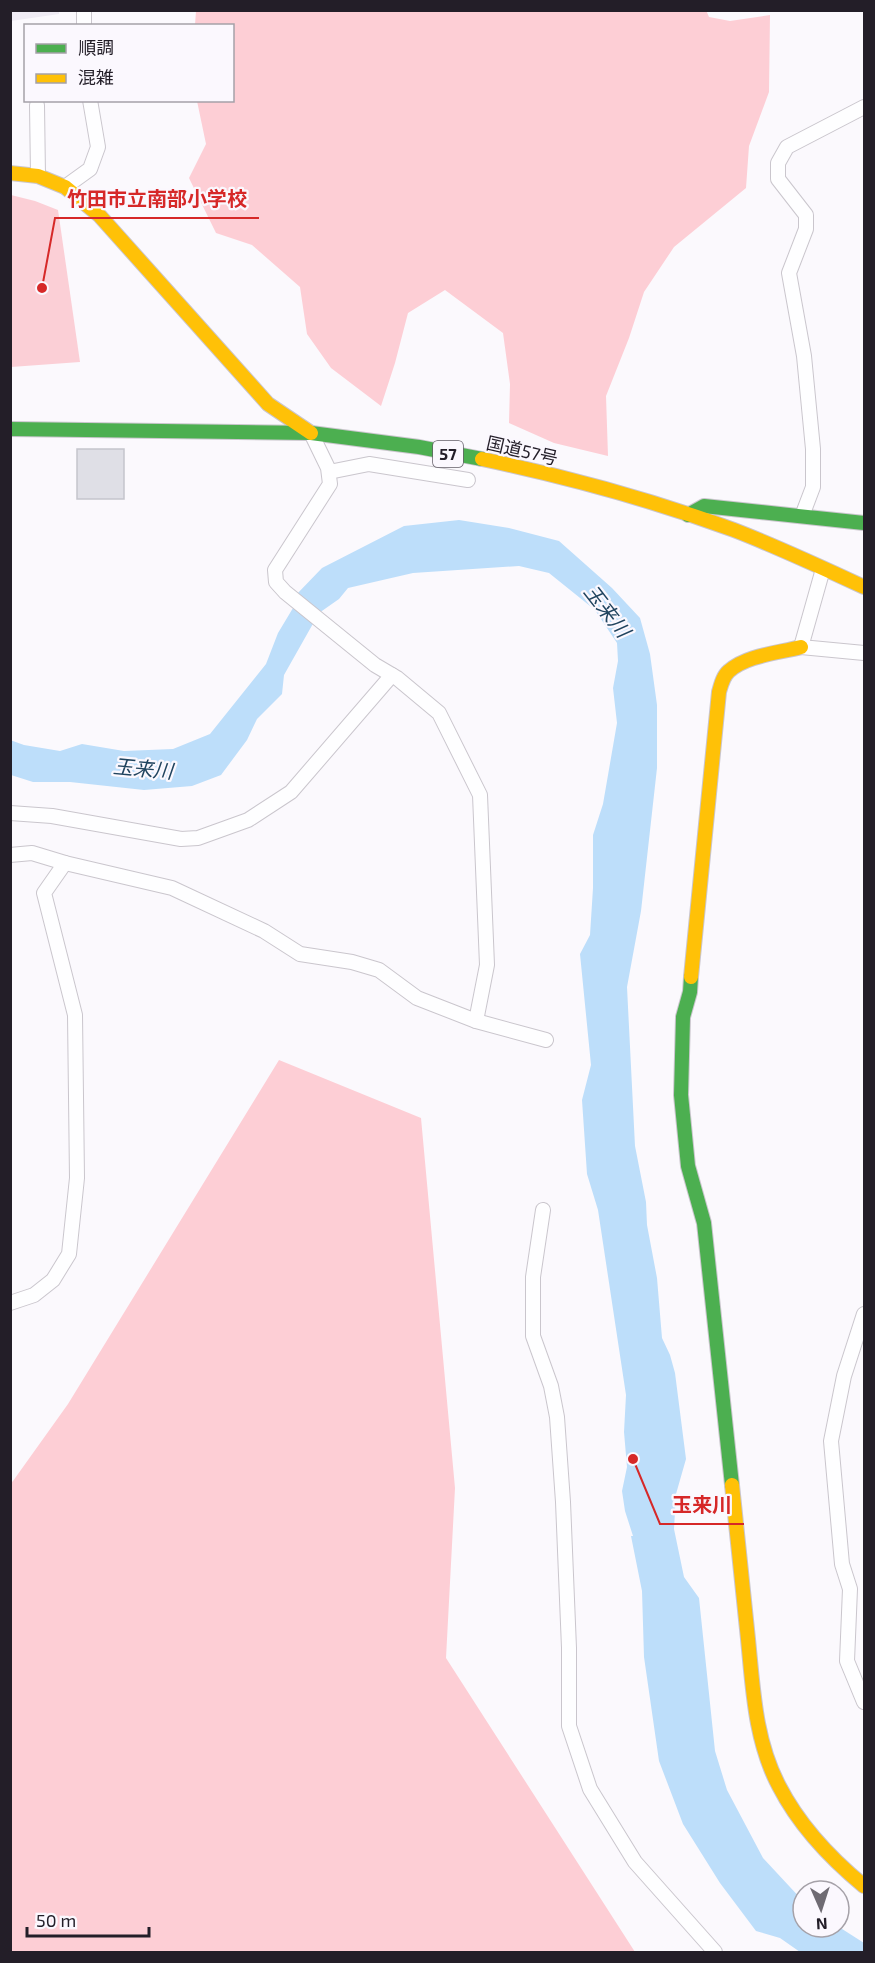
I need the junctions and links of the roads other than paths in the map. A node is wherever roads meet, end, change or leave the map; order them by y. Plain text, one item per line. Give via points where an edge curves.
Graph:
1 (90, 102) edge
2 (37, 105) dead end
3 (864, 107) edge
4 (10, 173) edge
5 (38, 176) junction
6 (65, 187) junction
7 (10, 429) edge
8 (311, 433) junction
9 (329, 472) junction
10 (468, 480) dead end
11 (688, 515) junction
12 (802, 516) junction
13 (864, 523) edge
14 (823, 569) junction
15 (864, 587) edge
16 (801, 647) junction
17 (864, 653) edge
18 (392, 675) junction
19 (10, 813) edge
20 (10, 855) edge
21 (64, 863) junction
22 (476, 1021) junction
23 (546, 1040) dead end
24 (543, 1210) dead end
25 (10, 1302) edge
26 (864, 1314) edge
27 (864, 1702) edge
28 (864, 1886) edge
29 (715, 1953) edge

1 - 6 street via 98,147 90,169
2 - 5 street
3 - 12 street via 787,147 778,163 778,179 806,215 806,229 789,273 804,356 813,449 813,487
4 - 5 main road
5 - 6 main road
6 - 8 main road via 99,215 268,404
7 - 8 main road, 国道57号 / 57
8 - 9 street
8 - 11 main road, 国道57号 / 57 via 500,463 613,491
9 - 10 street via 369,464
9 - 18 street via 330,484 275,570 276,582
11 - 12 main road via 704,506
11 - 14 main road, 国道57号 / 57
12 - 13 main road
14 - 15 main road, 国道57号 / 57
14 - 16 street
16 - 17 street
16 - 28 main road via 747,663 729,671 721,681 690,992 683,1017 681,1095 688,1166 704,1223 757,1724 778,1784 813,1837
18 - 19 street via 291,792 248,819 198,838 181,839 52,816
18 - 22 street via 439,713 480,795 487,965
20 - 21 street via 32,853
21 - 22 street via 172,888 264,931 300,954 379,970 417,998
21 - 25 street via 44,894 75,1015 77,1178 69,1254 53,1280 34,1295
22 - 23 street
24 - 29 street via 533,1276 533,1336 557,1417 570,1648 569,1726 590,1789 635,1862
26 - 27 street via 844,1376 831,1441 842,1564 850,1589 847,1661

